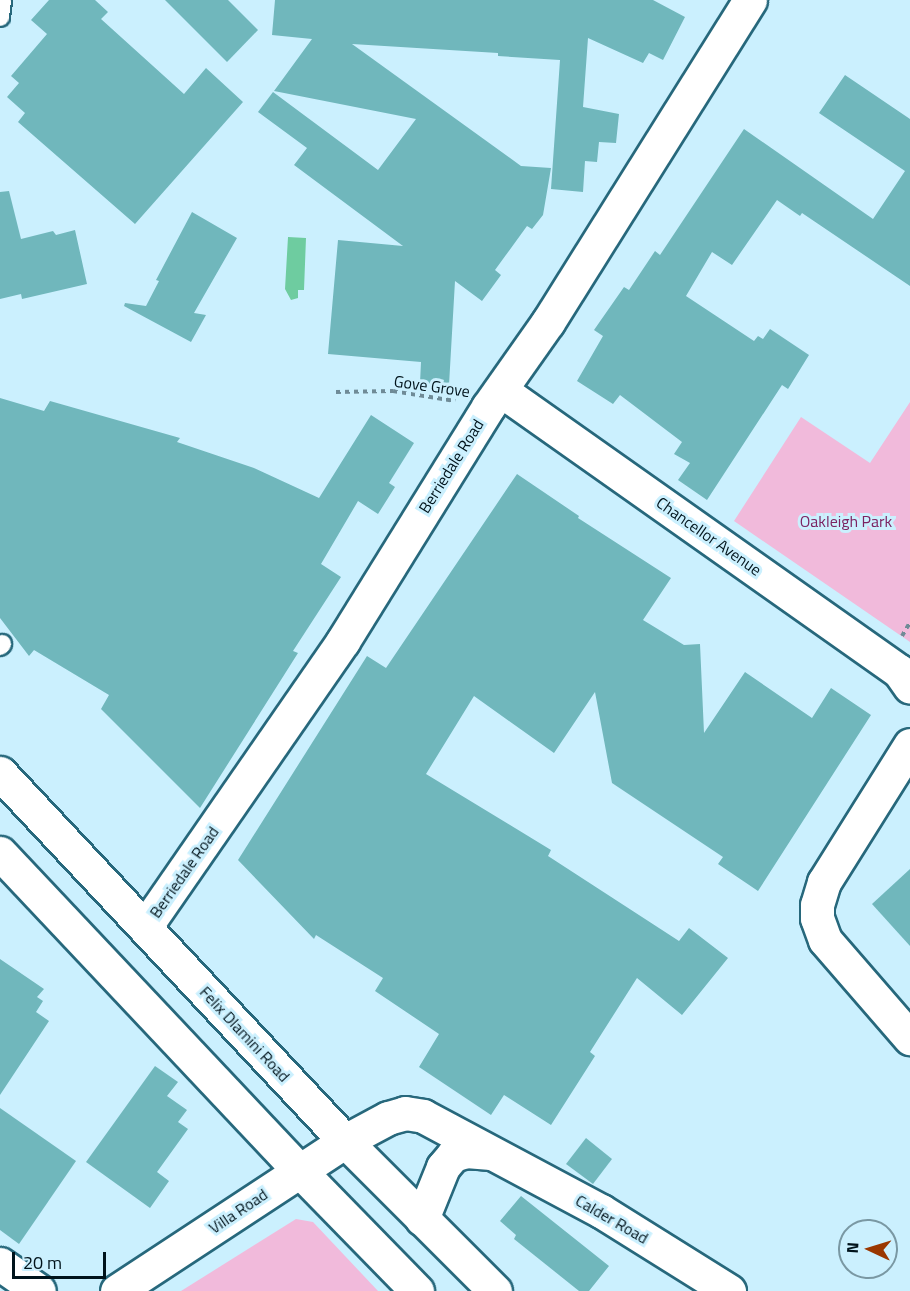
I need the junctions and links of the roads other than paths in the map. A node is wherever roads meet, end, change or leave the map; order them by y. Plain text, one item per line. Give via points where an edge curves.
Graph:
1 (2, 0) edge
2 (750, 0) edge
3 (0, 17) edge
4 (495, 399) junction
5 (910, 687) edge
6 (910, 745) edge
7 (0, 773) edge
8 (0, 853) edge
9 (145, 927) junction
10 (910, 1038) edge
11 (345, 1142) junction
12 (491, 1153) junction
13 (299, 1170) junction
14 (422, 1219) junction
15 (0, 1264) edge
16 (39, 1291) edge
17 (117, 1291) edge
18 (417, 1291) edge
19 (495, 1291) edge
20 (729, 1291) edge

1 - 3 lane
2 - 4 street, Berriedale Road
4 - 5 street, Chancellor Avenue via 900,671
4 - 9 street, Berriedale Road via 344,641
6 - 10 street via 824,882 817,912 825,940
7 - 9 street, Felix Dlamini Road
8 - 13 street
9 - 11 street, Felix Dlamini Road
11 - 12 street, Calder Road via 405,1113 423,1116
11 - 13 street, Villa Road
11 - 14 street, Felix Dlamini Road
12 - 14 street, Calder Road via 466,1151 453,1155 443,1167
12 - 20 street, Calder Road via 601,1211
13 - 17 street, Villa Road
13 - 18 street
14 - 19 street, Felix Dlamini Road
15 - 16 street

